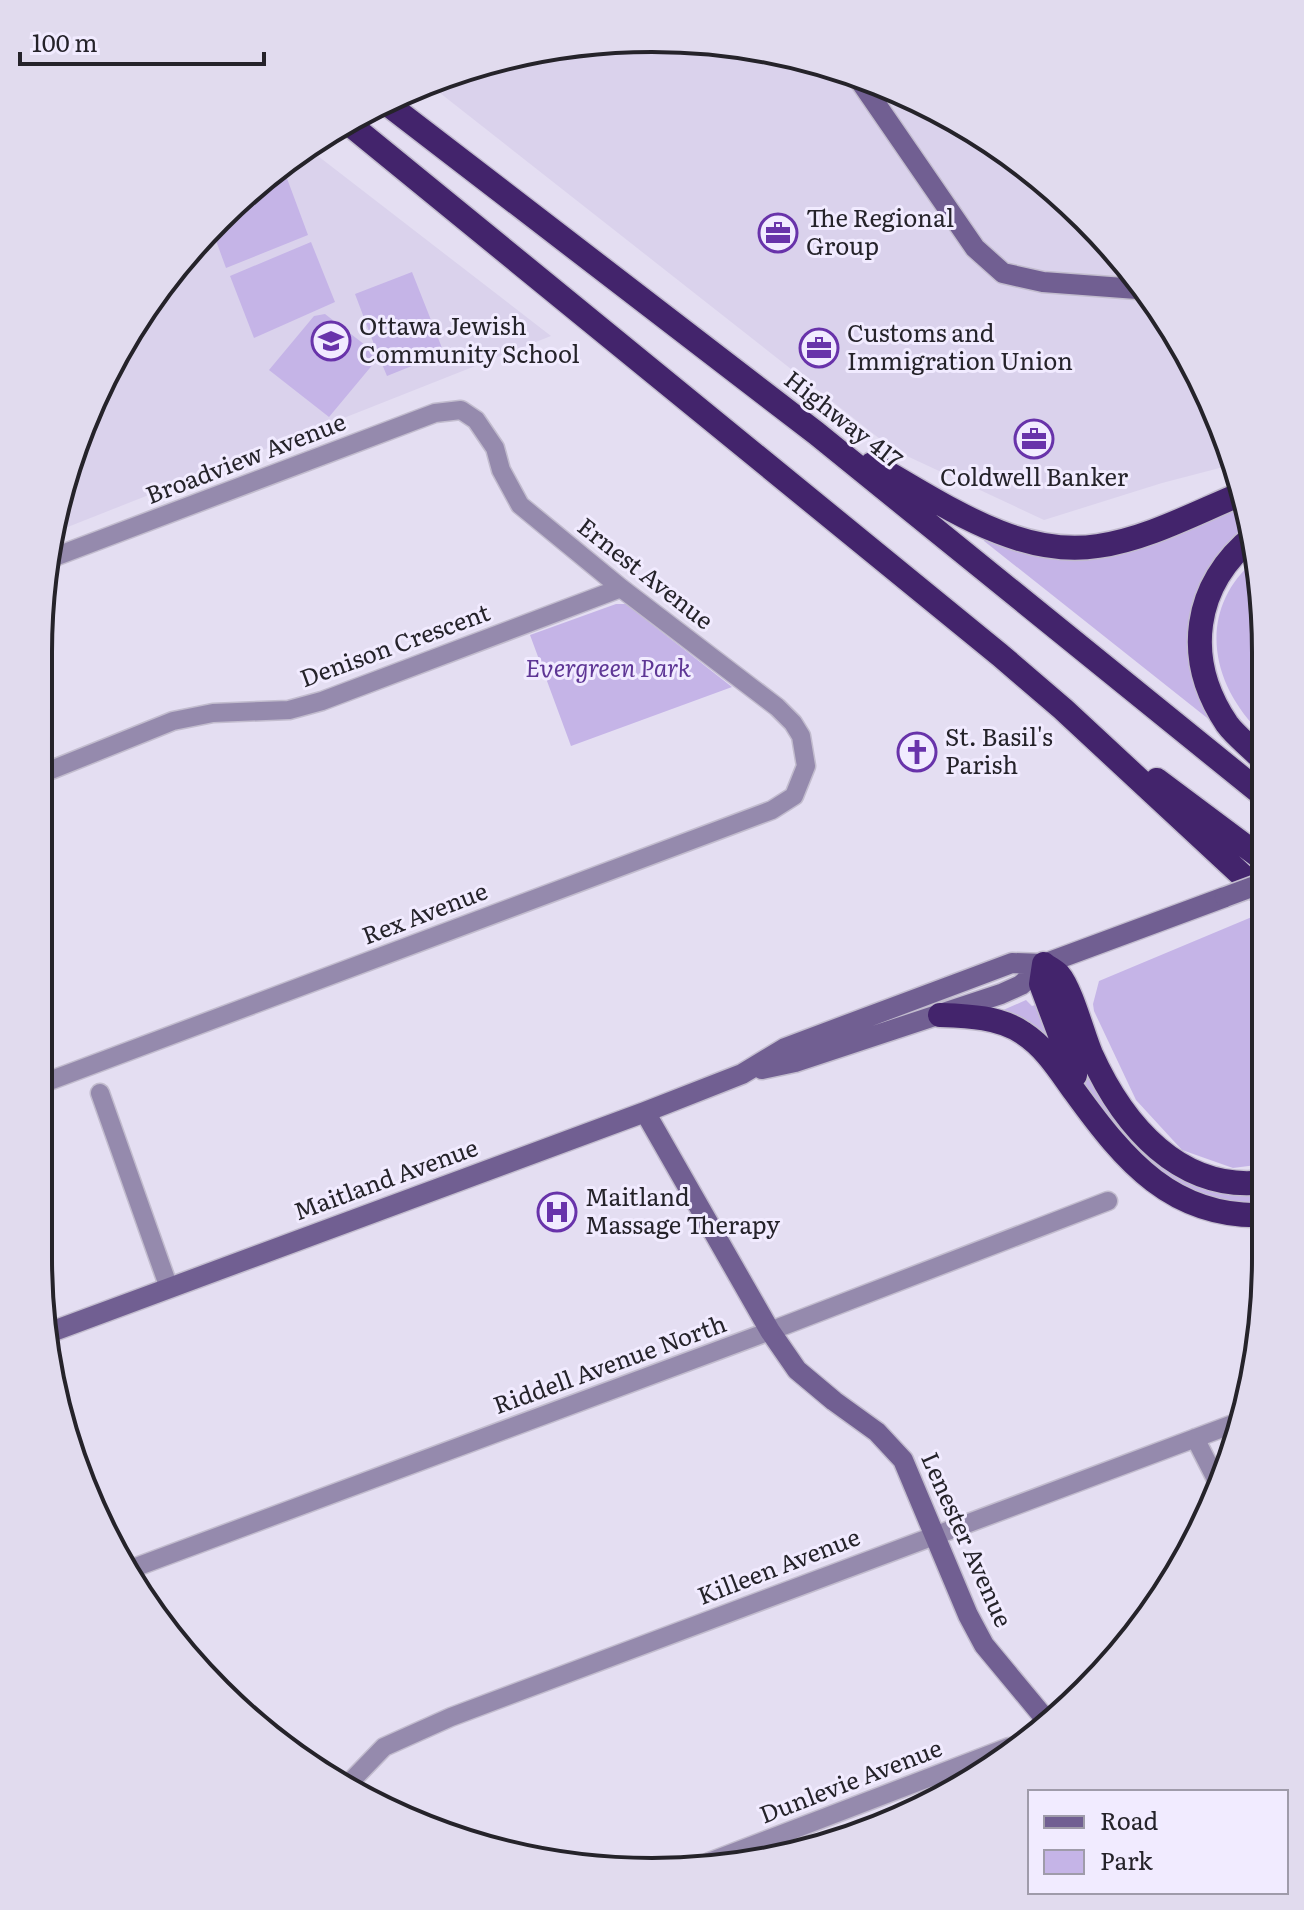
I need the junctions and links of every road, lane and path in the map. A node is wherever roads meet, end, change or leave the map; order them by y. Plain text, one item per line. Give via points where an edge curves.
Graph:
1 (868, 93) edge
2 (396, 110) edge
3 (356, 130) edge
4 (1129, 288) edge
5 (461, 410) joint
6 (816, 433) junction
7 (1232, 498) edge
8 (1242, 547) edge
9 (60, 555) edge
10 (621, 588) junction
11 (1063, 709) junction
12 (1252, 749) edge
13 (806, 766) joint
14 (52, 770) edge
15 (1252, 786) edge
16 (1252, 851) edge
17 (1252, 885) edge
18 (1252, 887) edge
19 (1044, 964) junction
20 (940, 1015) junction
21 (742, 1074) junction
22 (52, 1080) edge
23 (100, 1093) dead end
24 (645, 1112) junction
25 (1107, 1136) junction
26 (1252, 1183) edge
27 (1108, 1201) dead end
28 (1252, 1216) edge
29 (169, 1288) junction
30 (56, 1330) edge
31 (770, 1331) junction
32 (1228, 1426) edge
33 (1195, 1438) junction
34 (1212, 1472) edge
35 (935, 1534) junction
36 (137, 1566) edge
37 (1041, 1714) edge
38 (987, 1755) edge
39 (354, 1779) edge
40 (735, 1852) edge

1 - 4 main road via 975,248 1003,273 1043,282
2 - 6 highway, Highway 417
3 - 11 highway
5 - 9 street, Broadview Avenue via 435,413
5 - 10 street, Ernest Avenue via 476,420 495,448 520,505
6 - 7 highway via 968,517 1019,540 1059,547 1096,547 1133,538
6 - 15 highway, Highway 417
8 - 12 highway via 1223,566 1206,597 1199,634 1205,681 1228,725
10 - 13 street, Ernest Avenue via 777,707 801,736
10 - 14 street, Denison Crescent via 322,701 289,710 213,713 173,721
11 - 16 highway
11 - 17 highway
13 - 22 street, Rex Avenue via 794,796 772,810
18 - 19 main road, Maitland Avenue, bridge
19 - 20 main road, Maitland Avenue via 1021,985
19 - 21 main road, Maitland Avenue via 1012,963 785,1048
19 - 25 highway via 1041,984 1067,1058
19 - 26 highway via 1061,977 1092,1056 1121,1108 1165,1155 1199,1176
20 - 21 main road, Maitland Avenue
20 - 25 highway via 992,1020 1021,1031 1046,1051
21 - 24 main road, Maitland Avenue
23 - 29 street
24 - 29 main road, Maitland Avenue
24 - 31 main road, Lenester Avenue
25 - 28 highway via 1168,1192 1206,1209
27 - 31 street, Riddell Avenue North
29 - 30 main road, Maitland Avenue
31 - 35 main road, Lenester Avenue via 797,1370 877,1432 903,1460
31 - 36 street, Riddell Avenue North
32 - 33 street, Killeen Avenue
33 - 34 street
33 - 35 street, Killeen Avenue
35 - 37 main road, Lenester Avenue via 984,1645
35 - 39 street, Killeen Avenue via 451,1717 384,1747
38 - 40 street, Dunlevie Avenue

